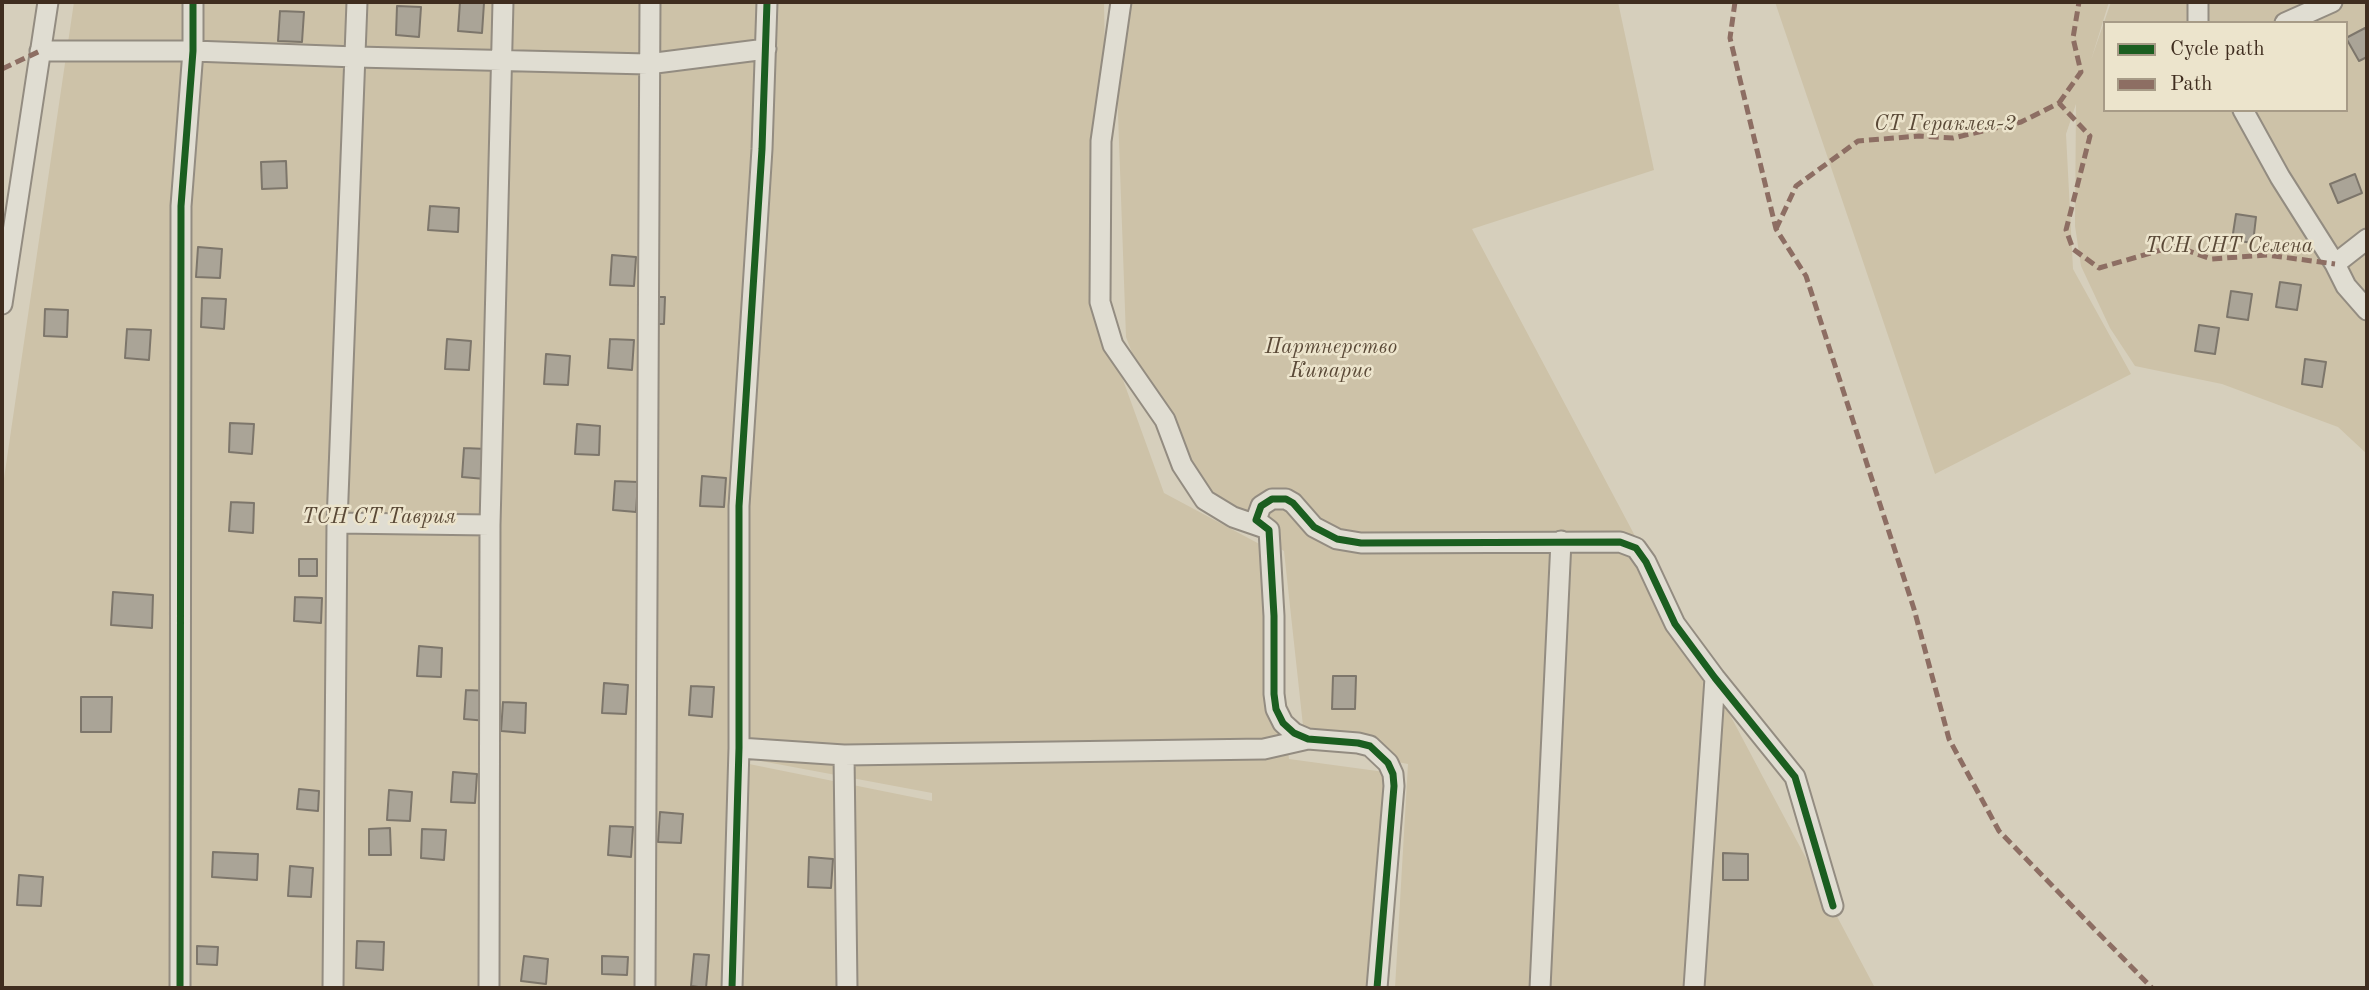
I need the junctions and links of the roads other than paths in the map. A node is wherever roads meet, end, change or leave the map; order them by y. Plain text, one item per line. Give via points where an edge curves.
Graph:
1 (48, 2) edge
2 (193, 2) edge
3 (357, 2) edge
4 (503, 2) edge
5 (650, 2) edge
6 (767, 2) edge
7 (1121, 2) edge
8 (2198, 2) edge
9 (2332, 2) edge
10 (2198, 21) edge
11 (2289, 21) edge
12 (766, 49) junction
13 (40, 51) junction
14 (193, 51) junction
15 (356, 57) junction
16 (502, 60) junction
17 (648, 64) junction
18 (2244, 112) edge
19 (2367, 239) edge
20 (2335, 264) junction
21 (2, 304) edge
22 (2367, 310) edge
23 (337, 523) junction
24 (490, 526) junction
25 (1269, 530) junction
26 (1561, 541) junction
27 (1715, 678) junction
28 (1308, 739) junction
29 (739, 748) junction
30 (844, 755) junction
31 (1833, 906) dead end
32 (180, 988) edge
33 (333, 988) edge
34 (489, 988) edge
35 (645, 988) edge
36 (732, 988) edge
37 (846, 988) edge
38 (1377, 988) edge
39 (1539, 988) edge
40 (1694, 988) edge

1 - 13 street
2 - 14 street
3 - 15 street
4 - 16 street
5 - 17 street
6 - 12 street
7 - 25 street via 1101,141 1100,303 1113,345 1165,420 1182,465 1205,500 1233,517
8 - 10 street
9 - 11 street
12 - 17 street
12 - 29 street via 738,506
13 - 14 street
13 - 21 street
14 - 15 street
14 - 32 street via 181,206
15 - 16 street
15 - 23 street
16 - 17 street
16 - 24 street
17 - 35 street
18 - 20 street
19 - 20 street
20 - 22 street via 2346,286
23 - 24 street
23 - 33 street
24 - 34 street
25 - 26 street via 1256,520 1257,513 1266,502 1279,498 1293,503 1314,527 1336,539 1361,543
25 - 28 street via 1276,709 1283,723
26 - 27 street via 1620,542 1636,548 1675,624
26 - 39 street
27 - 31 street via 1795,777
27 - 40 street
28 - 30 street via 1264,749
28 - 38 street via 1370,746 1388,763 1392,774
29 - 30 street
29 - 36 street
30 - 37 street

